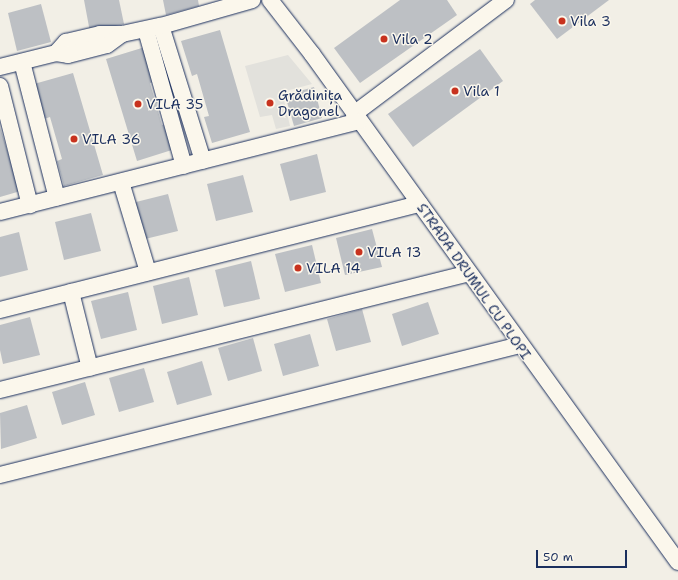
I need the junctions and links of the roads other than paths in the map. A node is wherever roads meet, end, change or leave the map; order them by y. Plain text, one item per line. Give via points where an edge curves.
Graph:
1 (252, 0) edge
2 (270, 0) edge
3 (506, 0) edge
4 (488, 5) edge
5 (154, 28) junction
6 (22, 62) junction
7 (0, 67) edge
8 (0, 86) edge
9 (357, 118) junction
10 (203, 161) junction
11 (184, 166) junction
12 (121, 182) junction
13 (57, 198) junction
14 (420, 204) junction
15 (30, 205) junction
16 (0, 212) edge
17 (148, 272) junction
18 (469, 273) junction
19 (71, 292) junction
20 (0, 310) edge
21 (520, 345) junction
22 (90, 368) junction
23 (0, 390) edge
24 (0, 475) edge
25 (678, 562) edge

1 - 5 street
2 - 9 street, STRADA DRUMUL CU PLOPI
3 - 4 street
4 - 9 street
5 - 6 street via 122,34 108,45 68,55 56,53
5 - 10 street
5 - 11 street
6 - 7 street
6 - 13 street
8 - 15 street
9 - 10 street
9 - 14 street, STRADA DRUMUL CU PLOPI
10 - 11 street
11 - 12 street
12 - 13 street
12 - 17 street
13 - 15 street
14 - 17 street
14 - 18 street, STRADA DRUMUL CU PLOPI
15 - 16 street
17 - 19 street
18 - 21 street, STRADA DRUMUL CU PLOPI
18 - 22 street
19 - 20 street
19 - 22 street
21 - 24 street
21 - 25 street, STRADA DRUMUL CU PLOPI
22 - 23 street

